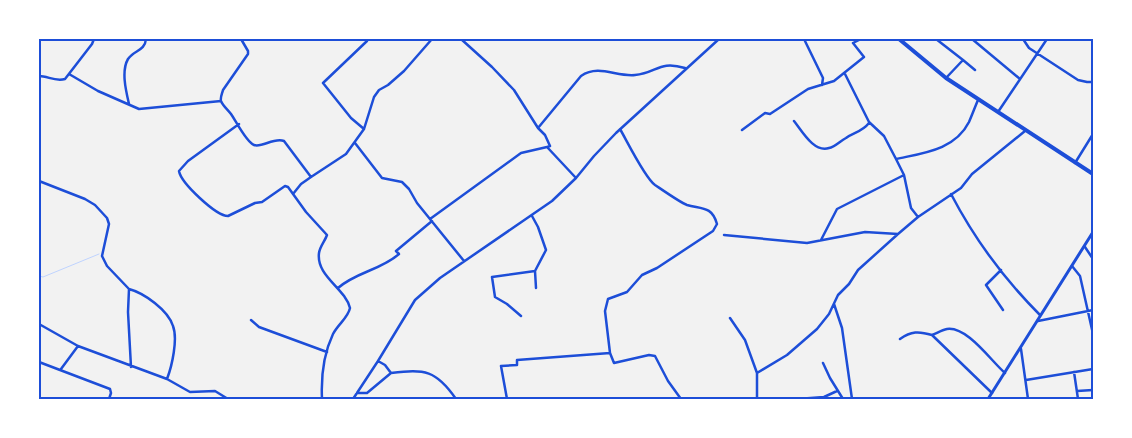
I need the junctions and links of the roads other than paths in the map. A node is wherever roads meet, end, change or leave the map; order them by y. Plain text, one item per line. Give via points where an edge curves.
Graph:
1 (94, 39) edge
2 (146, 39) edge
3 (241, 39) edge
4 (366, 39) edge
5 (432, 39) edge
6 (461, 39) edge
7 (718, 39) edge
8 (804, 39) edge
9 (861, 39) edge
10 (898, 39) edge
11 (936, 39) edge
12 (972, 39) edge
13 (1023, 39) edge
14 (1047, 39) edge
15 (1038, 53) junction
16 (963, 60) junction
17 (686, 68) junction
18 (975, 70) dead end
19 (845, 73) junction
20 (69, 74) junction
21 (39, 76) edge
22 (946, 78) junction
23 (1020, 79) junction
24 (1093, 82) edge
25 (822, 85) junction
26 (978, 100) junction
27 (221, 101) junction
28 (129, 104) junction
29 (997, 113) junction
30 (794, 121) dead end
31 (869, 122) junction
32 (1093, 122) edge
33 (239, 124) junction
34 (538, 128) junction
35 (364, 129) junction
36 (620, 129) junction
37 (742, 130) dead end
38 (1025, 131) junction
39 (1093, 132) edge
40 (355, 144) junction
41 (550, 146) junction
42 (896, 159) junction
43 (1075, 163) junction
44 (904, 175) junction
45 (1093, 175) edge
46 (311, 177) junction
47 (576, 178) junction
48 (39, 182) edge
49 (293, 194) junction
50 (951, 194) junction
51 (532, 216) junction
52 (918, 217) junction
53 (431, 220) junction
54 (1093, 232) edge
55 (898, 234) junction
56 (724, 235) dead end
57 (821, 240) junction
58 (1084, 247) junction
59 (1093, 260) edge
60 (464, 262) junction
61 (1072, 266) junction
62 (1000, 270) junction
63 (534, 271) junction
64 (338, 288) junction
65 (536, 288) dead end
66 (129, 289) junction
67 (833, 302) junction
68 (1003, 310) dead end
69 (1093, 310) edge
70 (1089, 311) junction
71 (1040, 315) junction
72 (521, 316) dead end
73 (730, 318) dead end
74 (251, 320) dead end
75 (1036, 322) junction
76 (39, 324) edge
77 (1093, 334) edge
78 (932, 335) junction
79 (900, 339) dead end
80 (78, 346) junction
81 (1021, 349) junction
82 (327, 352) junction
83 (610, 353) junction
84 (378, 361) junction
85 (39, 362) edge
86 (823, 363) dead end
87 (132, 367) junction
88 (1093, 369) edge
89 (61, 370) junction
90 (391, 372) junction
91 (757, 372) junction
92 (1074, 372) junction
93 (1005, 373) junction
94 (167, 379) junction
95 (1026, 380) junction
96 (1093, 390) edge
97 (837, 391) junction
98 (1077, 391) junction
99 (992, 393) junction
100 (357, 394) junction
101 (109, 399) edge
102 (228, 399) edge
103 (322, 399) edge
104 (353, 399) edge
105 (456, 399) edge
106 (507, 399) edge
107 (681, 399) edge
108 (757, 399) edge
109 (797, 399) edge
110 (843, 399) edge
111 (852, 399) edge
112 (988, 399) edge
113 (1028, 399) edge
114 (1078, 399) edge

1 - 20 street
2 - 28 street via 143,48 133,54 126,65
3 - 27 street via 248,54 223,90
4 - 35 street via 323,83
5 - 35 street via 404,71 379,90
6 - 34 street via 514,90
7 - 17 street
8 - 25 street via 822,78
9 - 19 street via 853,43 864,57
10 - 22 highway
11 - 16 street
12 - 23 street
13 - 15 street via 1028,48
14 - 15 street
15 - 23 street
15 - 24 street via 1078,80
16 - 18 street
16 - 22 street
17 - 34 street via 672,64 634,75 588,72 581,76
17 - 36 street
19 - 25 street
19 - 31 street
20 - 21 street via 61,80
20 - 28 street
22 - 26 highway
23 - 29 street
25 - 37 street via 808,89 770,114 765,113
26 - 29 highway
26 - 42 street via 968,124 952,141 940,149
27 - 28 street via 139,109
27 - 33 street
29 - 38 highway
30 - 31 street via 816,147 823,149 863,130
31 - 42 street via 884,136
32 - 39 street
33 - 46 street via 253,144 284,142
33 - 49 street via 179,171 188,187 224,216 262,202 285,186
34 - 41 street
35 - 40 street
36 - 47 street
36 - 83 street via 650,180 686,205 702,207 712,214 717,224 713,231 642,275 627,292 608,299 604,311
38 - 43 highway
38 - 50 street
39 - 43 street
40 - 46 street via 346,154
40 - 53 street via 382,178 402,182 409,189
41 - 47 street
41 - 53 street via 521,153
42 - 44 street
43 - 45 highway
44 - 52 street via 911,208
44 - 57 street via 837,209
46 - 49 street
47 - 51 street
48 - 66 street via 95,204 107,218 109,224 102,256
49 - 64 street via 327,235 319,260
50 - 52 street
50 - 62 street via 964,219
51 - 60 street
51 - 63 street via 546,250
52 - 55 street
53 - 60 street
53 - 64 street via 396,251 399,254 393,259
54 - 58 street
55 - 57 street via 865,232
55 - 67 street via 858,270
56 - 57 street via 807,243
58 - 59 street
58 - 61 street
60 - 84 street via 415,300
61 - 70 street via 1080,276
61 - 71 street
62 - 68 street via 986,285
62 - 71 street
63 - 65 street
63 - 72 street via 492,277 495,297
64 - 82 street via 350,308 334,333
66 - 87 street
66 - 94 street via 148,297 174,326 173,360
67 - 91 street via 818,330 788,355
67 - 111 street via 842,328
69 - 70 street
70 - 75 street
70 - 77 street
71 - 75 street
73 - 91 street via 745,340
74 - 82 street via 259,327
75 - 81 street
76 - 80 street
78 - 79 street via 909,333
78 - 93 street via 947,329 960,331
78 - 99 street
80 - 87 street
80 - 89 street
81 - 93 street
81 - 95 street
82 - 103 street
83 - 106 street via 517,360 517,364 501,366
83 - 107 street via 614,363 655,356
84 - 90 street
84 - 100 street
85 - 89 street
86 - 97 street
87 - 94 street
88 - 92 street
89 - 101 street via 110,389
90 - 100 street via 366,392
90 - 105 street via 427,372
91 - 108 street
92 - 95 street
92 - 98 street
93 - 99 street
94 - 102 street via 190,392 215,391
95 - 113 street
96 - 98 street
97 - 109 street via 824,397
97 - 110 street
98 - 114 street
99 - 112 street
100 - 104 street

